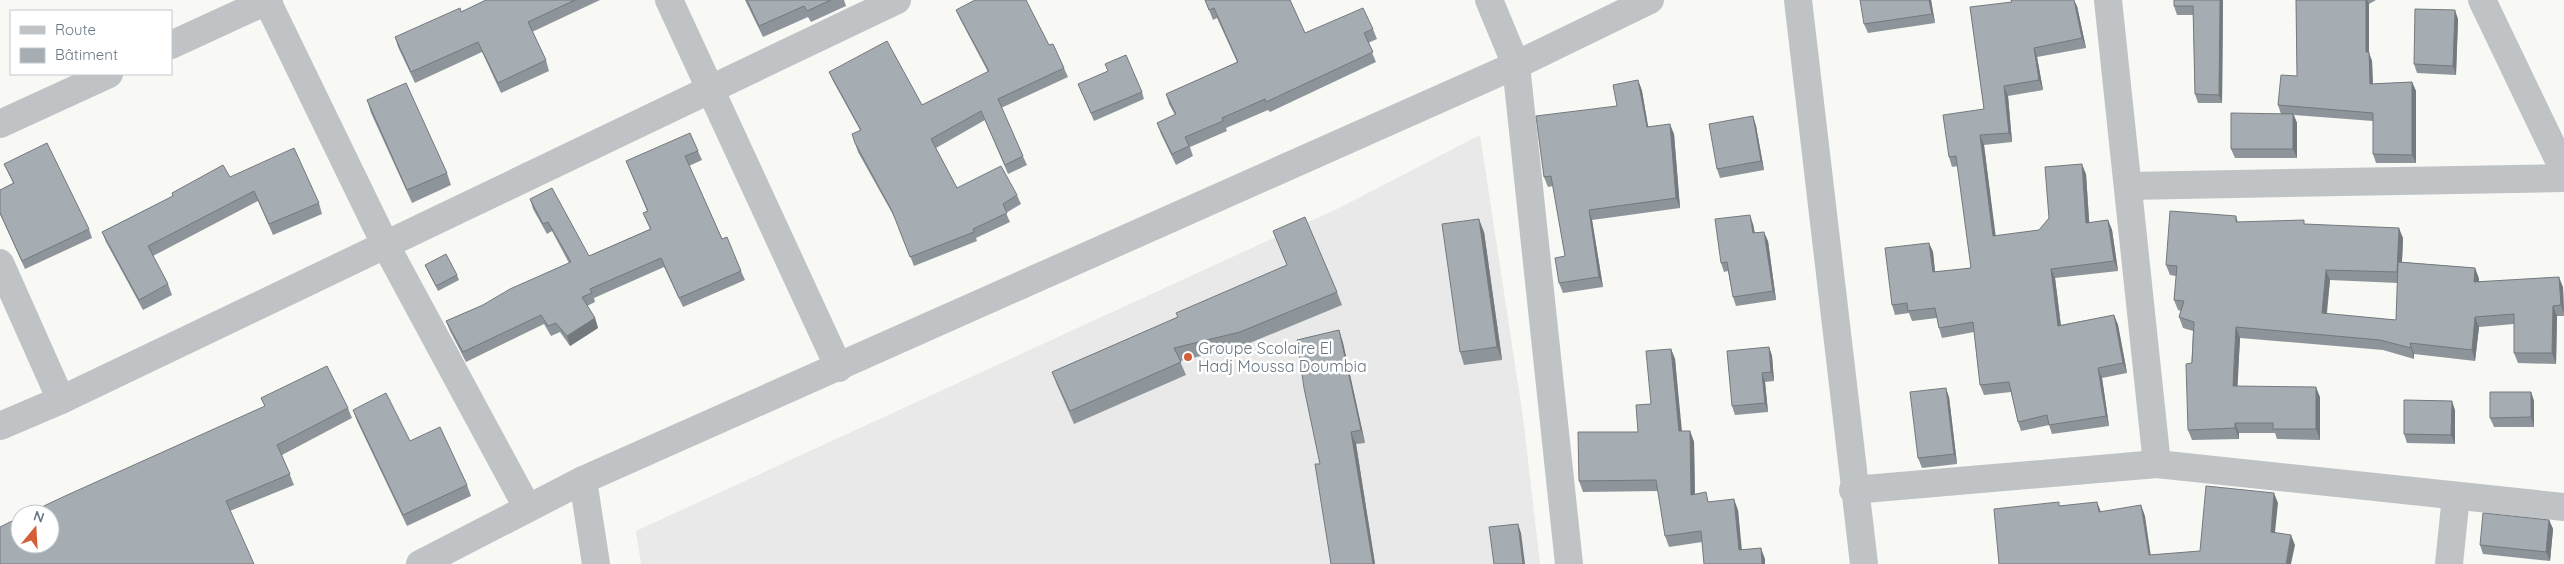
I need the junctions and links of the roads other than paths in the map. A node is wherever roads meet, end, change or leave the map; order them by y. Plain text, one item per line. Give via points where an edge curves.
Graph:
1 (268, 0) edge
2 (668, 0) edge
3 (897, 0) edge
4 (1489, 0) edge
5 (1650, 0) edge
6 (1798, 0) edge
7 (2108, 0) edge
8 (2482, 0) edge
9 (172, 45) edge
10 (1516, 65) junction
11 (107, 75) edge
12 (711, 88) junction
13 (0, 124) edge
14 (2564, 171) edge
15 (2564, 178) edge
16 (2128, 186) junction
17 (385, 244) junction
18 (0, 263) edge
19 (839, 368) junction
20 (61, 400) junction
21 (0, 426) edge
22 (2157, 464) junction
23 (583, 480) junction
24 (1853, 490) junction
25 (2456, 496) junction
26 (2564, 507) edge
27 (527, 508) junction
28 (420, 564) edge
29 (596, 564) edge
30 (1569, 564) edge
31 (1864, 564) edge
32 (2449, 564) edge

1 - 9 street
1 - 17 street
2 - 12 street
3 - 12 street
4 - 10 street
5 - 10 street
6 - 24 street
7 - 16 street
8 - 14 street
10 - 19 street
10 - 30 street
11 - 13 street
12 - 17 street
12 - 19 street
15 - 16 street
16 - 22 street
17 - 20 street
17 - 27 street
18 - 20 street
19 - 23 street
20 - 21 street
22 - 24 street
22 - 25 street
23 - 27 street
23 - 29 street
24 - 31 street
25 - 26 street
25 - 32 street
27 - 28 street

